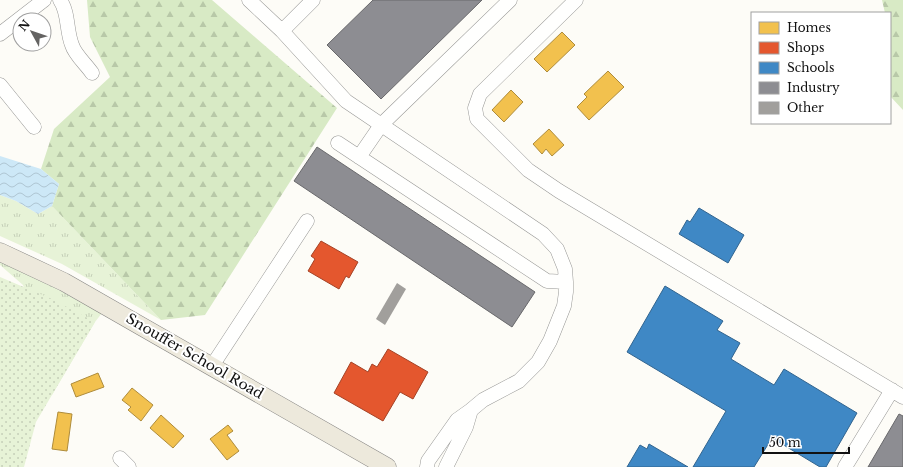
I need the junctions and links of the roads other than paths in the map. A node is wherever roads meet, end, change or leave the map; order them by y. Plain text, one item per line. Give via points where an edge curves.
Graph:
1 (44, 0) edge
2 (60, 0) edge
3 (249, 0) edge
4 (313, 0) edge
5 (510, 0) edge
6 (576, 0) edge
7 (282, 31) junction
8 (0, 34) edge
9 (92, 73) dead end
10 (0, 85) edge
11 (381, 125) junction
12 (34, 126) dead end
13 (338, 143) dead end
14 (359, 157) junction
15 (308, 221) dead end
16 (0, 252) edge
17 (566, 282) junction
18 (212, 366) junction
19 (897, 394) edge
20 (471, 410) junction
21 (387, 467) edge
22 (427, 467) edge
23 (446, 467) edge
24 (845, 467) edge

1 - 8 street
2 - 9 street via 65,10 72,46
3 - 7 street
4 - 7 street
5 - 11 street
6 - 19 street via 480,94 475,108 477,119 528,170 558,191
7 - 11 street via 346,101
10 - 12 street
11 - 14 street
11 - 17 street via 543,234 557,249 565,269
13 - 14 street
14 - 17 street via 547,282
15 - 18 street
16 - 18 main road, Snouffer School Road via 64,282
17 - 20 street via 564,306 550,341 538,362 519,381
18 - 21 main road, Snouffer School Road
19 - 24 street
20 - 22 street via 456,420 428,461
20 - 23 street

